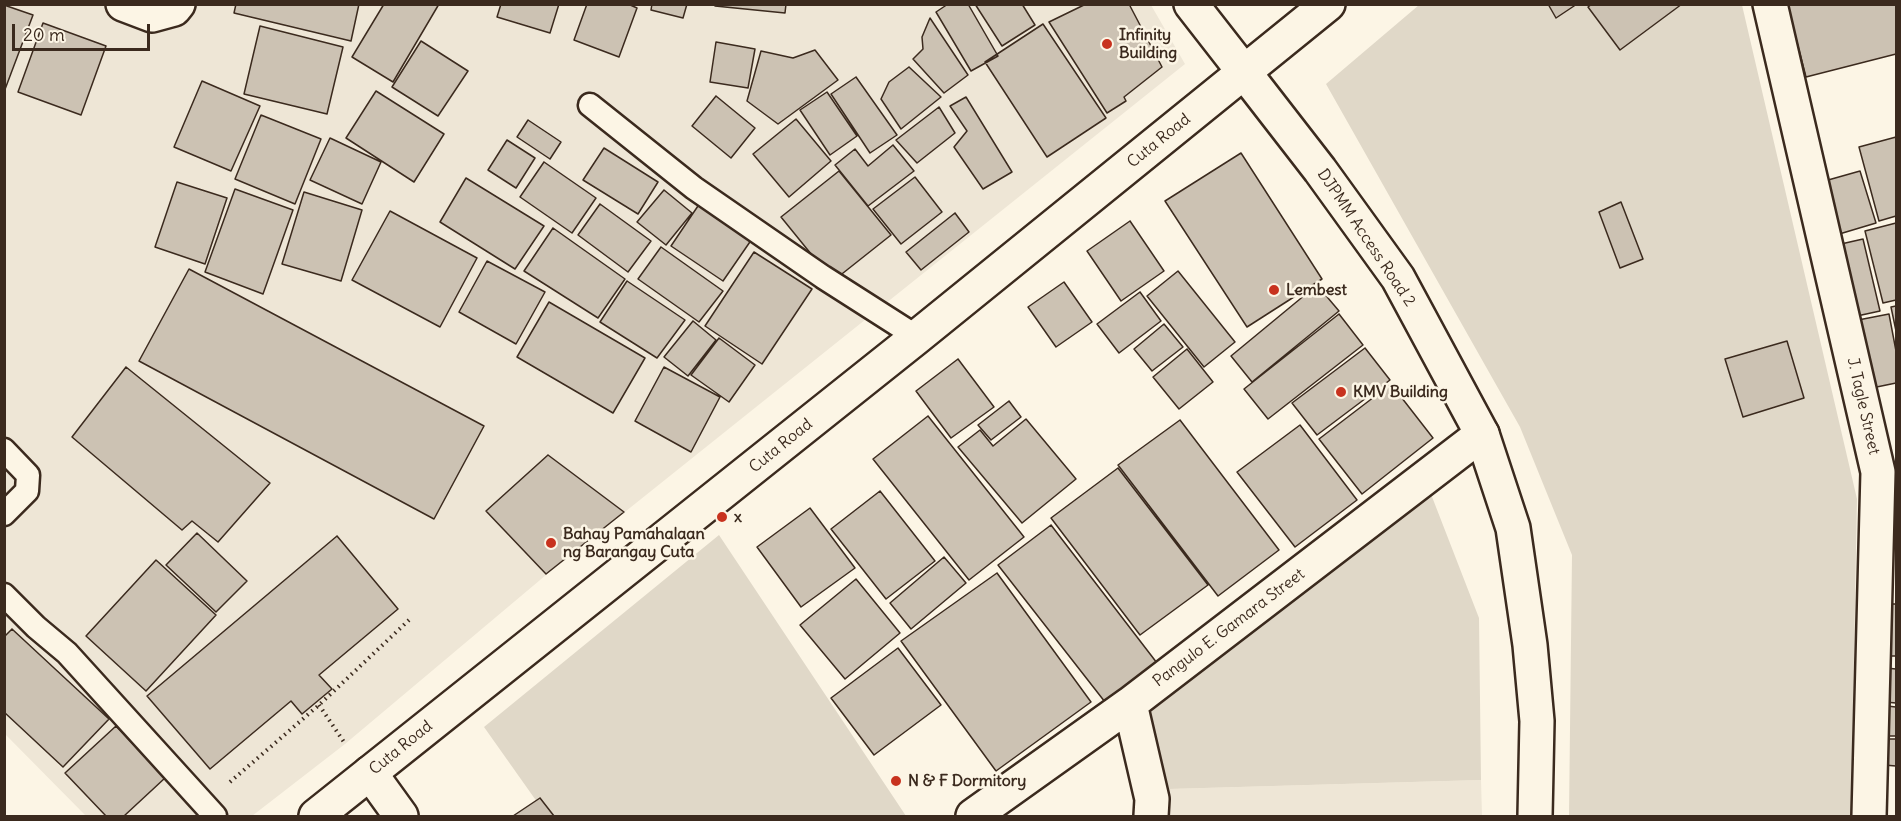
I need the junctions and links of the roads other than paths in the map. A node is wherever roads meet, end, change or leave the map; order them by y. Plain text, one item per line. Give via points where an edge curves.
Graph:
1 (123, 4) edge
2 (178, 4) edge
3 (1191, 4) edge
4 (1328, 4) edge
5 (1770, 4) edge
6 (1244, 72) junction
7 (590, 105) dead end
8 (917, 337) junction
9 (1482, 434) junction
10 (4, 450) edge
11 (4, 514) edge
12 (4, 595) edge
13 (1884, 667) edge
14 (1130, 704) junction
15 (370, 773) junction
16 (210, 810) edge
17 (316, 816) edge
18 (401, 816) edge
19 (973, 816) edge
20 (1151, 816) edge
21 (1535, 816) edge
22 (1869, 816) edge

1 - 2 street via 152,15 174,9
3 - 6 street, DJPMM Access Road 2
4 - 6 street, Cuta Road
5 - 13 street, J. Tagle Street via 1878,472
6 - 8 street, Cuta Road
6 - 9 street, DJPMM Access Road 2 via 1398,278
7 - 8 lane via 694,188
8 - 15 street, Cuta Road
9 - 14 street, Pangulo E. Gamara Street
9 - 21 street, DJPMM Access Road 2 via 1513,528 1530,645 1537,721
10 - 11 lane via 28,475 27,491
12 - 16 lane via 67,653
13 - 22 street, J. Tagle Street
14 - 19 street, Pangulo E. Gamara Street
14 - 20 street via 1152,798
15 - 17 street, Cuta Road
15 - 18 street

